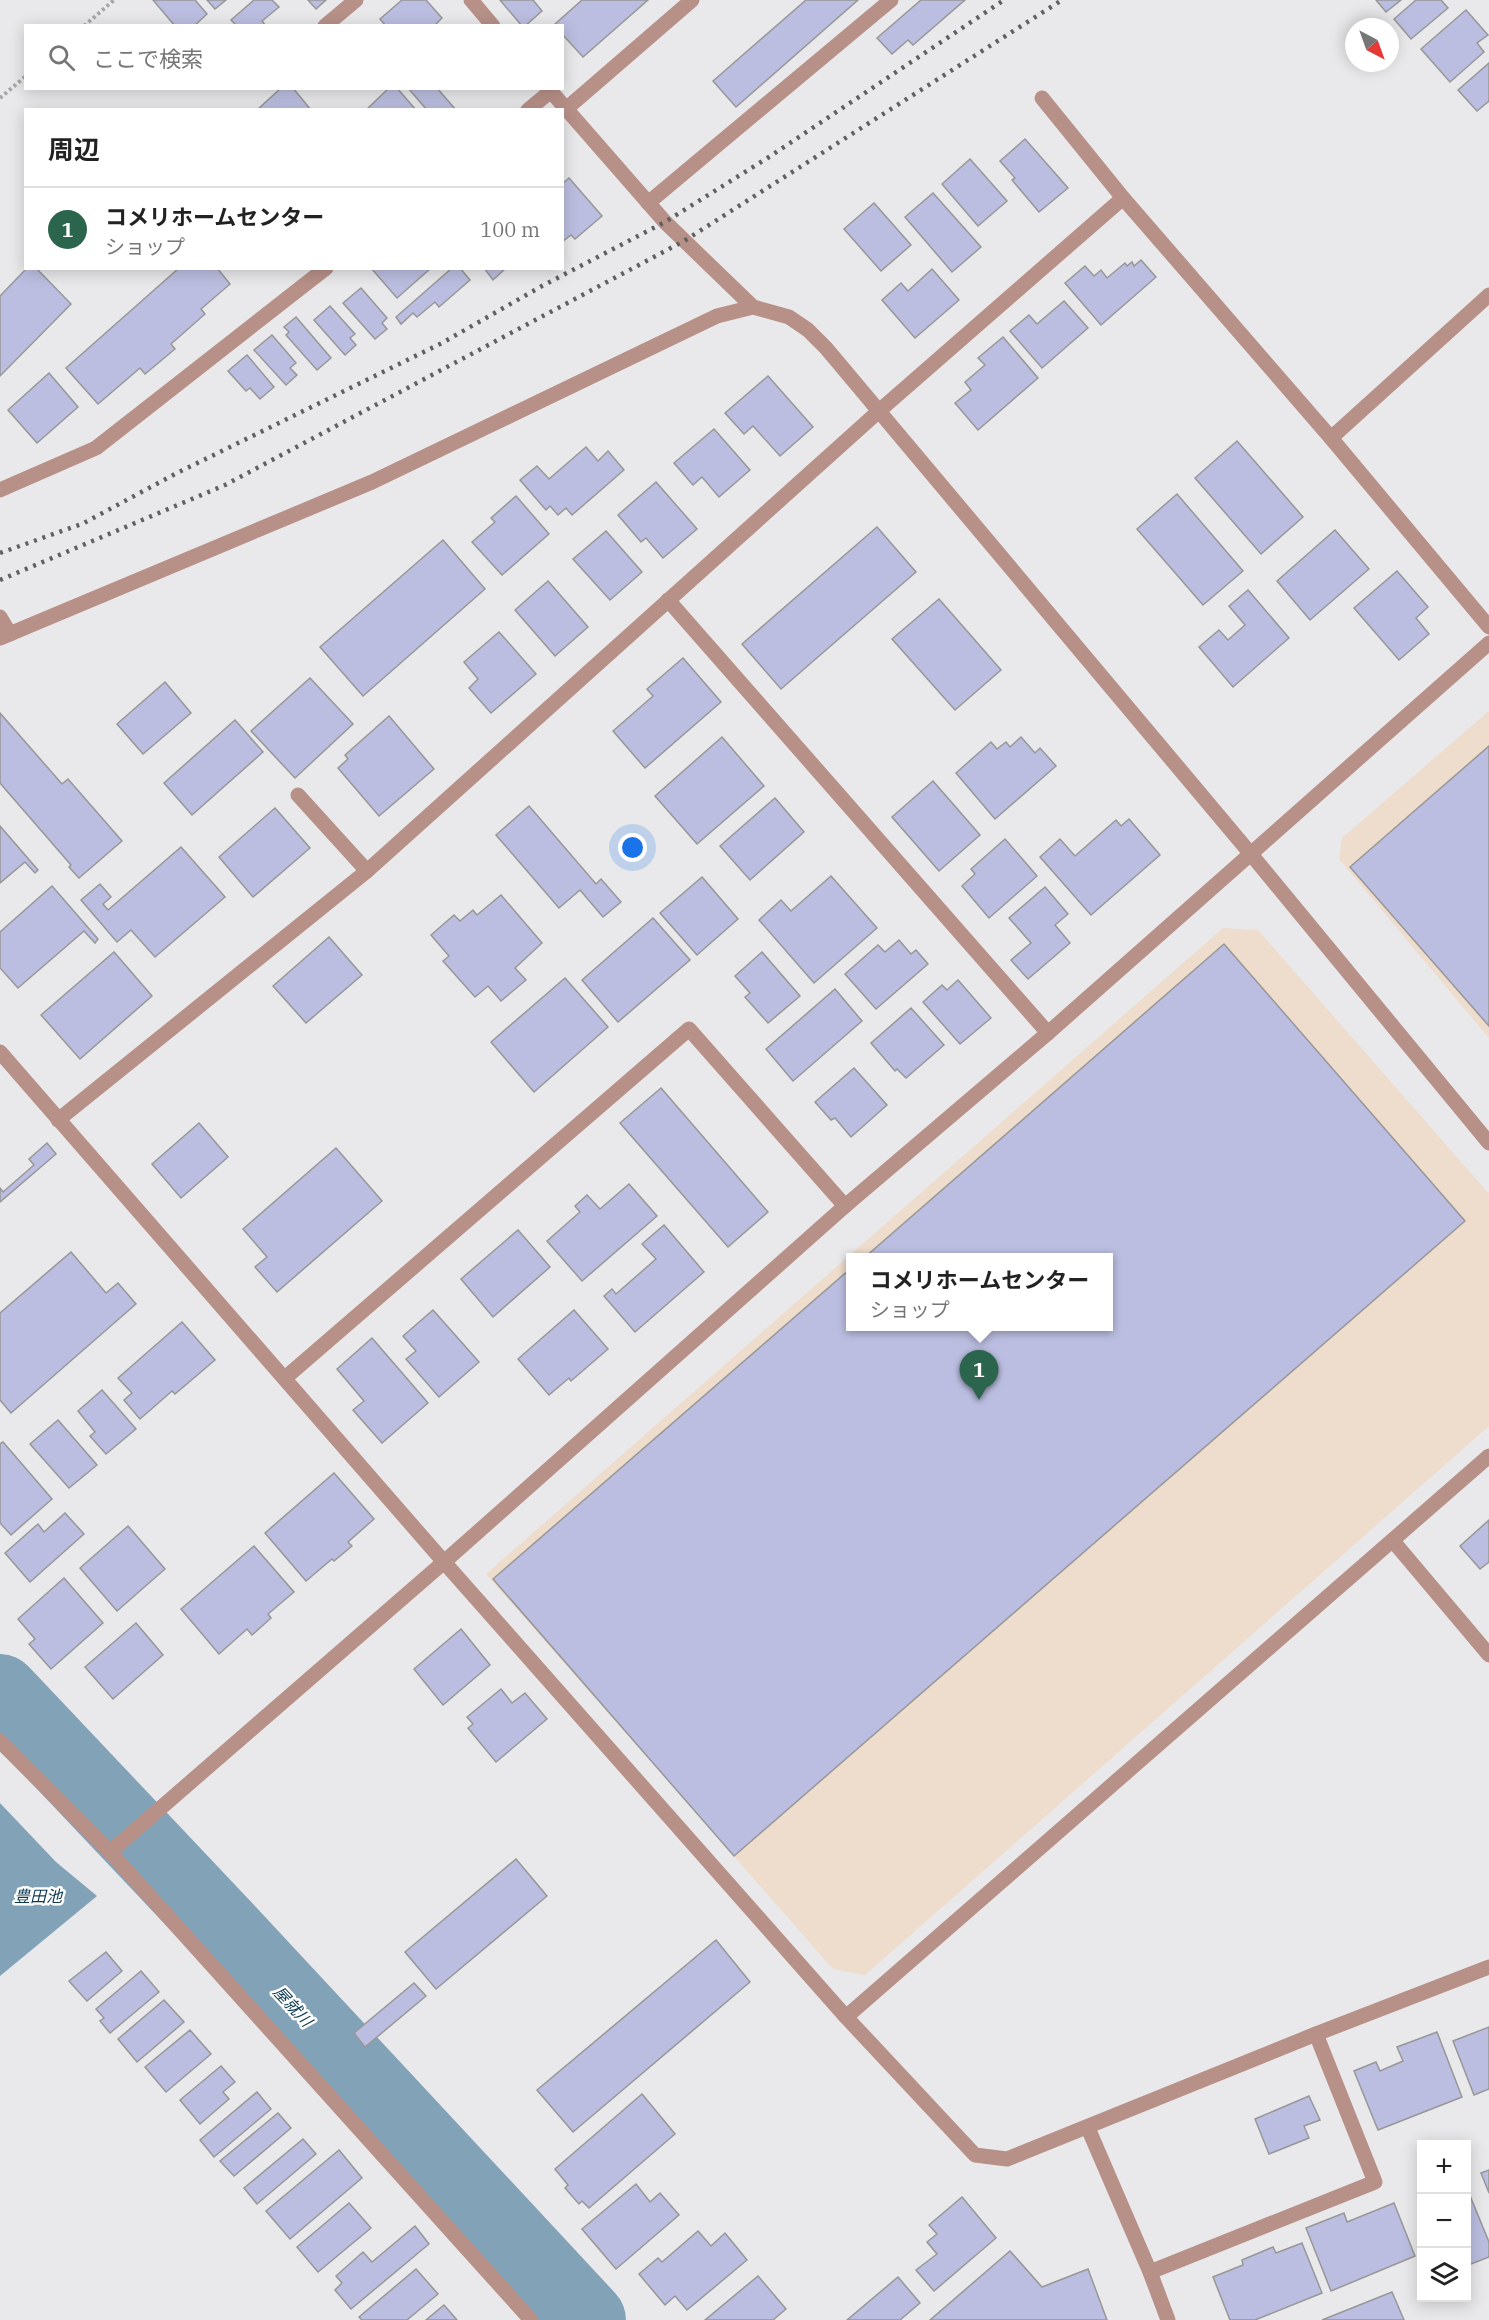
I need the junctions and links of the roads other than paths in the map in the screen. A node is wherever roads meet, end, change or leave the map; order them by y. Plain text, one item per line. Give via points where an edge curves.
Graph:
1 (356, 0) edge
2 (471, 0) edge
3 (692, 0) edge
4 (891, 0) edge
5 (327, 24) edge
6 (491, 24) edge
7 (549, 90) edge
8 (1042, 98) dead end
9 (530, 108) edge
10 (566, 109) junction
11 (1123, 198) junction
12 (648, 203) junction
13 (323, 270) edge
14 (1489, 295) edge
15 (753, 307) junction
16 (879, 411) junction
17 (1331, 438) junction
18 (0, 490) edge
19 (668, 600) junction
20 (0, 617) edge
21 (1489, 627) edge
22 (5, 636) edge
23 (1489, 643) edge
24 (298, 795) dead end
25 (1250, 853) junction
26 (367, 871) junction
27 (1048, 1034) junction
28 (0, 1052) edge
29 (58, 1120) junction
30 (1489, 1143) edge
31 (845, 1206) junction
32 (285, 1378) junction
33 (1489, 1456) edge
34 (1393, 1541) junction
35 (444, 1562) junction
36 (1489, 1655) edge
37 (0, 1741) edge
38 (110, 1852) junction
39 (1489, 1967) edge
40 (846, 2017) junction
41 (1316, 2034) junction
42 (1088, 2128) junction
43 (1150, 2272) junction
44 (531, 2320) edge
45 (1168, 2320) edge

1 - 5 street
2 - 6 street
3 - 10 street
4 - 12 street
7 - 9 street
7 - 10 street
8 - 11 street
10 - 12 street
11 - 16 street
11 - 17 street
12 - 15 street
13 - 18 street via 96,448
14 - 17 street
15 - 16 street via 789,317 808,330
15 - 22 street via 717,316 372,482
16 - 19 street
16 - 25 street
17 - 21 street
19 - 26 street
19 - 27 street
20 - 22 street
23 - 25 street
24 - 26 street
25 - 27 street
25 - 30 street
26 - 29 street
27 - 31 street
28 - 29 street
29 - 32 street
31 - 32 street via 689,1029
31 - 35 street
32 - 35 street
33 - 34 street
34 - 36 street
34 - 40 street
35 - 38 street
35 - 40 street
37 - 38 street
38 - 44 street
39 - 41 street
40 - 42 street via 975,2155 1007,2159
41 - 42 street
41 - 43 street via 1375,2182
42 - 43 street
43 - 45 street

